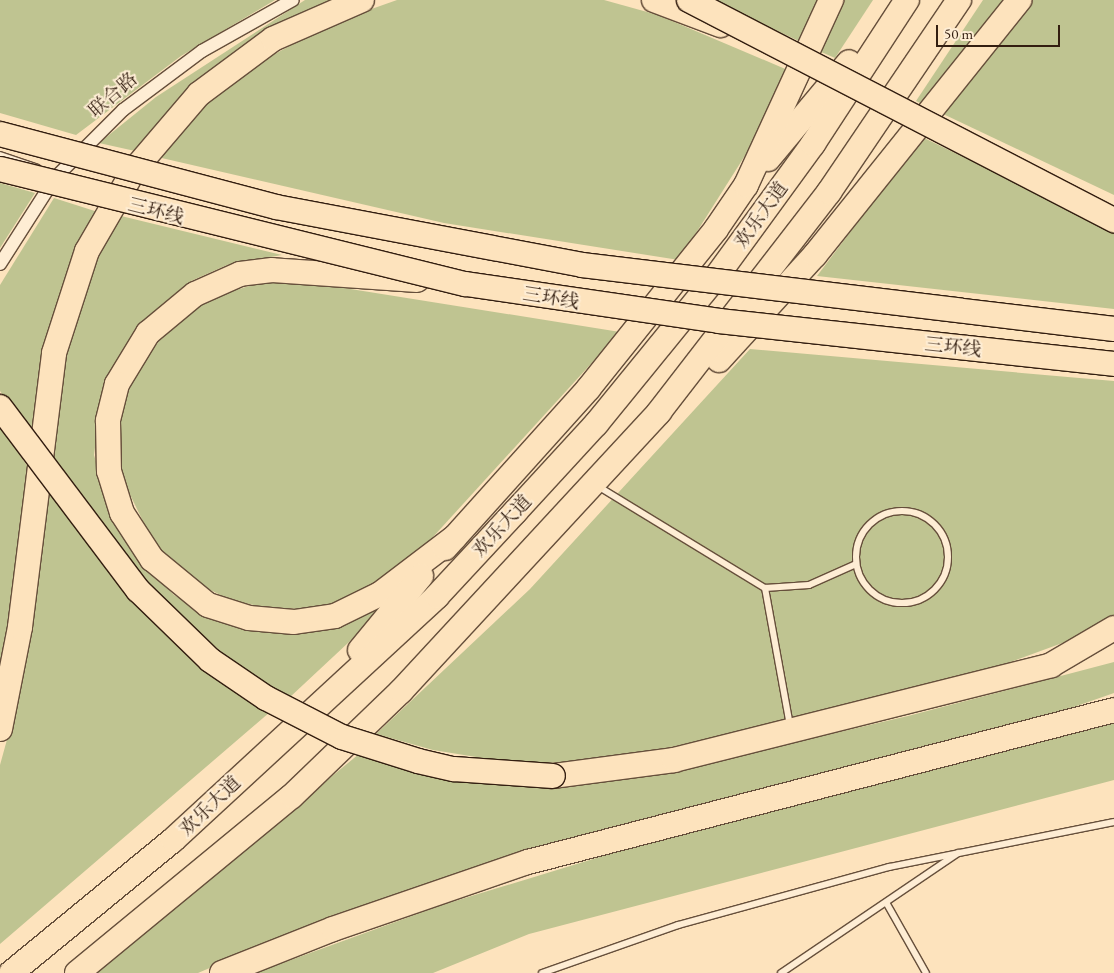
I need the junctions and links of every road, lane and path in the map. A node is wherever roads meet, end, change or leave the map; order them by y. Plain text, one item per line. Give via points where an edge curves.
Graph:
1 (294, 0) edge
2 (362, 0) edge
3 (654, 0) edge
4 (689, 0) edge
5 (830, 0) edge
6 (907, 0) edge
7 (959, 0) edge
8 (1019, 0) edge
9 (888, 32) junction
10 (787, 50) junction
11 (0, 134) edge
12 (0, 155) edge
13 (0, 169) edge
14 (55, 178) junction
15 (1048, 184) junction
16 (746, 185) junction
17 (1114, 208) edge
18 (1114, 220) edge
19 (0, 264) edge
20 (466, 284) junction
21 (1114, 328) edge
22 (1114, 364) edge
23 (0, 407) edge
24 (659, 412) junction
25 (593, 483) junction
26 (455, 537) junction
27 (856, 564) junction
28 (765, 588) junction
29 (1114, 628) edge
30 (1114, 647) edge
31 (1050, 665) junction
32 (329, 692) junction
33 (1114, 701) edge
34 (1114, 710) edge
35 (1069, 720) junction
36 (0, 729) edge
37 (791, 732) junction
38 (1114, 822) edge
39 (960, 851) junction
40 (887, 904) junction
41 (11, 973) edge
42 (77, 973) edge
43 (222, 973) edge
44 (542, 973) edge
45 (780, 973) edge
46 (926, 973) edge

1 - 14 street, 联合路 via 202,51 152,85
2 - 36 highway via 273,39 199,94 134,170 87,251 54,353 20,627
3 - 10 highway, bridge
4 - 10 highway, bridge
5 - 16 highway
6 - 9 highway, 欢乐大道
7 - 24 highway, 欢乐大道 via 824,200
8 - 24 highway via 815,255 722,357
9 - 16 highway via 857,53
9 - 32 highway, 欢乐大道 via 716,277 596,424 436,596
10 - 15 highway, bridge
11 - 21 highway, 三环线, bridge via 276,207 573,263
12 - 14 lane
13 - 20 highway, 三环线, bridge
14 - 19 street, 联合路
15 - 17 highway, bridge
15 - 18 highway, bridge
16 - 26 highway via 588,389
20 - 22 highway, 三环线, bridge via 719,321
20 - 26 highway, bridge via 272,270 219,281 169,313 130,358 117,384 108,421 114,494 132,532 152,558 208,605 249,618 309,621 364,604
23 - 37 highway, bridge via 138,590 210,660 259,694 342,737 418,762 454,769 553,776 643,766
24 - 25 highway, 欢乐大道
25 - 28 lane
25 - 42 highway, 欢乐大道 via 400,691 292,796
26 - 32 highway
27 - 27 lane via 876,595 906,603 934,590 946,573 948,553 942,533 932,521 919,513 898,510 879,517 864,531
27 - 28 lane via 809,585
28 - 37 lane
29 - 31 highway
30 - 31 highway
31 - 37 highway
32 - 41 highway, 欢乐大道 via 173,840
33 - 35 highway
34 - 35 highway
35 - 43 highway via 528,862 333,929
38 - 39 lane
39 - 40 lane
39 - 44 lane via 678,925
40 - 45 lane
40 - 46 lane

